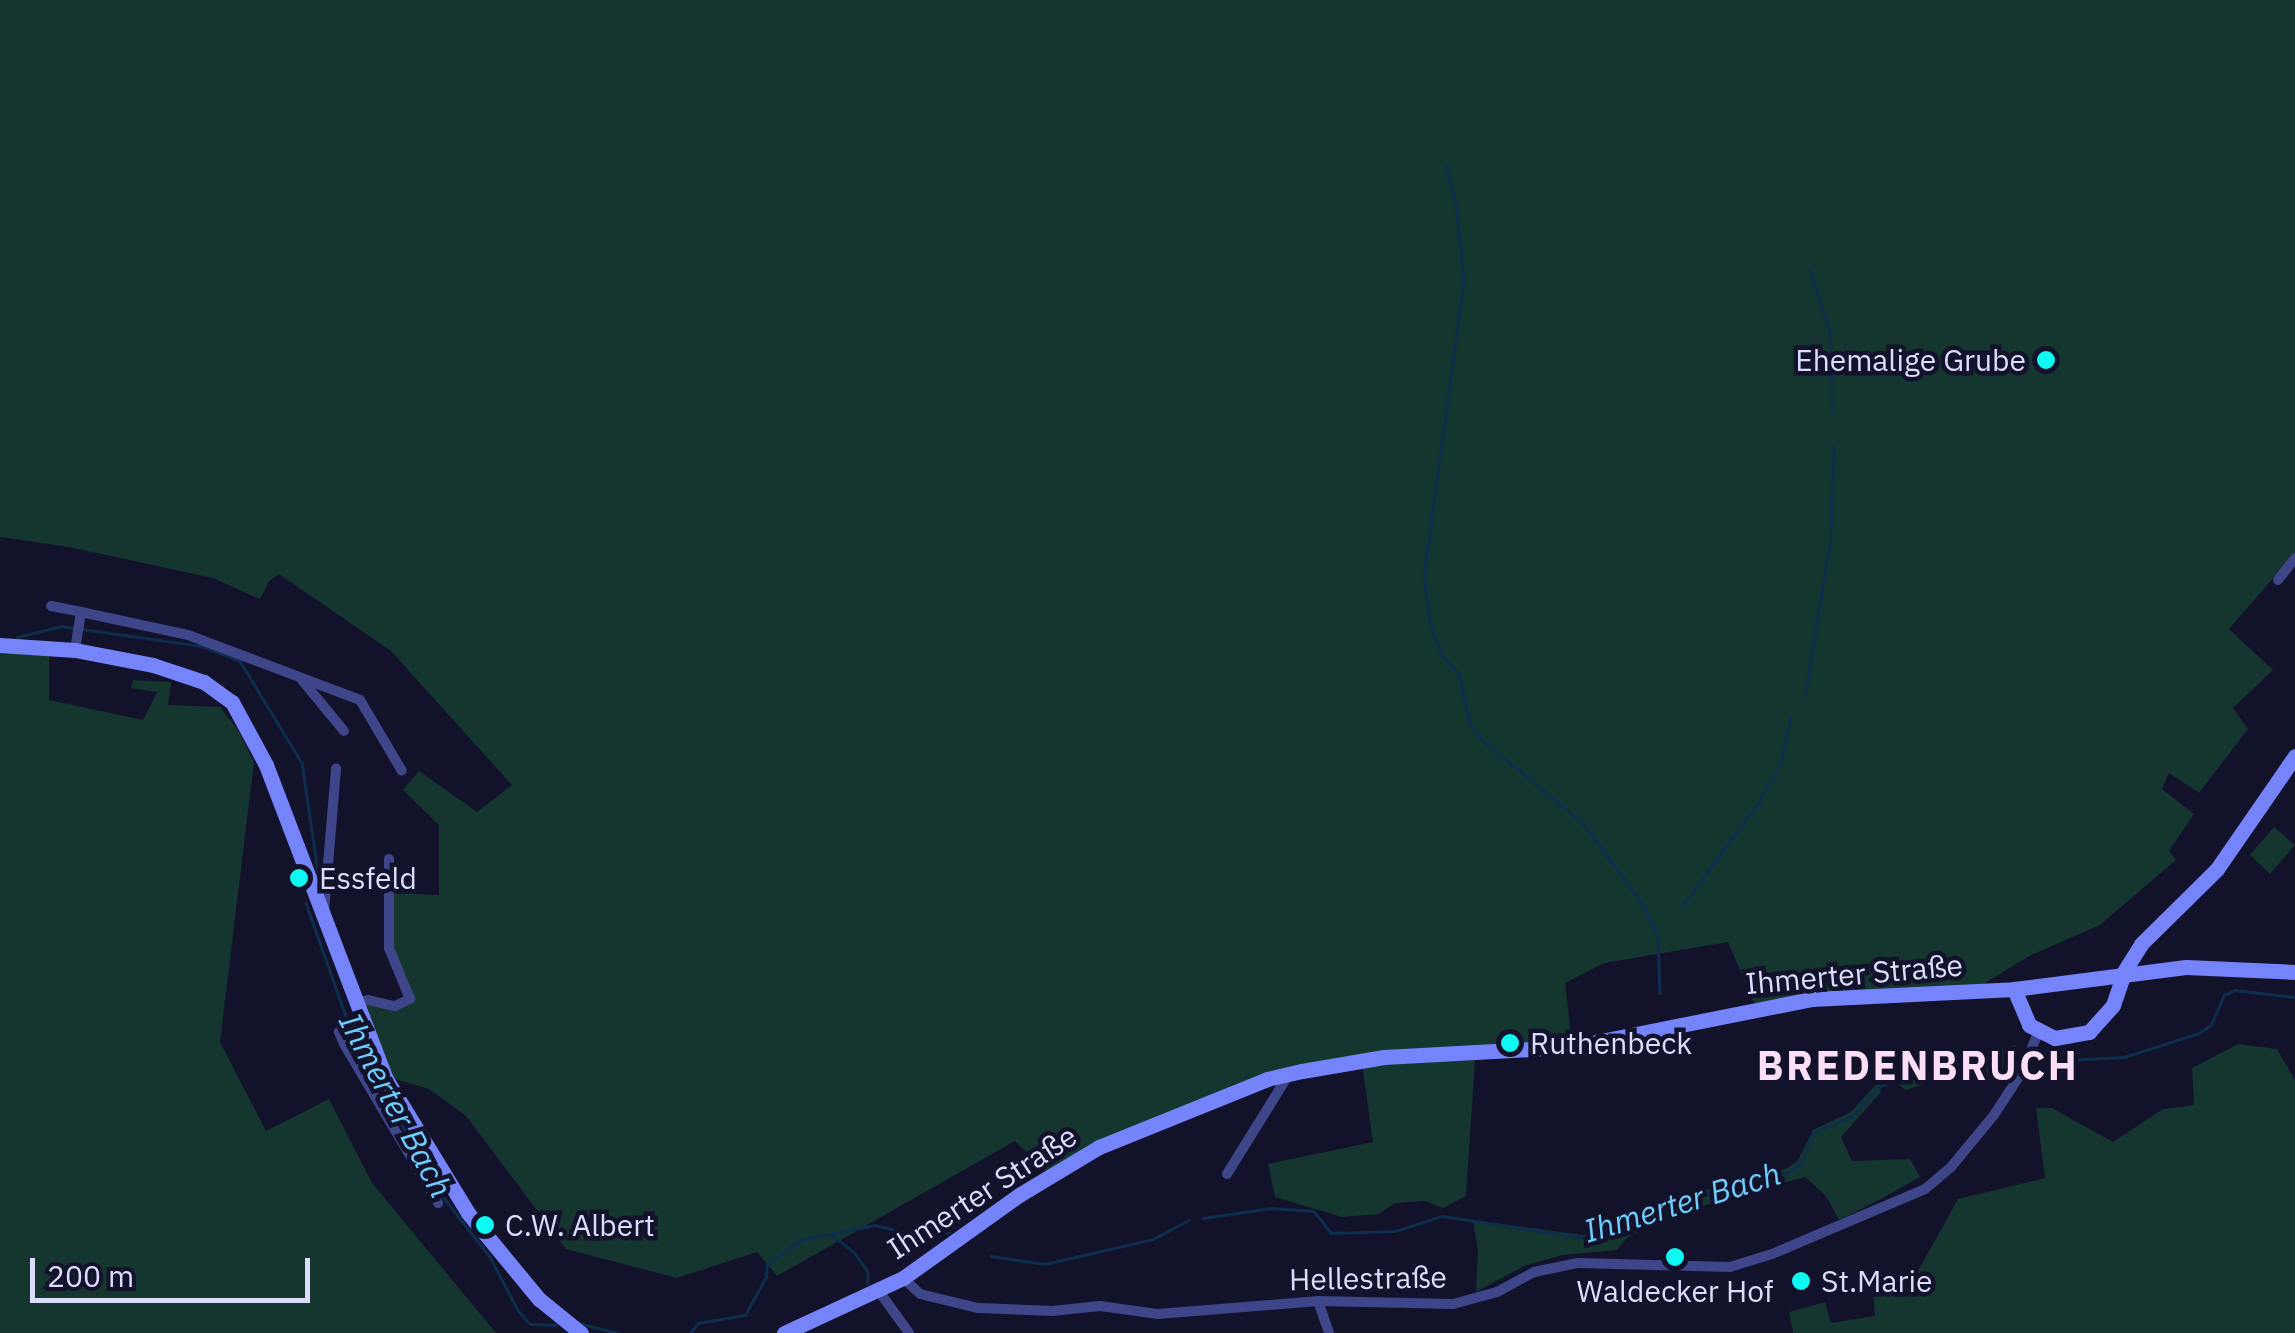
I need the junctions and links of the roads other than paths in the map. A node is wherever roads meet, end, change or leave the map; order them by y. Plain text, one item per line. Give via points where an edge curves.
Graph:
1 (2295, 558) edge
2 (2278, 580) dead end
3 (50, 606) dead end
4 (80, 618) junction
5 (76, 644) junction
6 (0, 645) edge
7 (302, 680) junction
8 (344, 731) dead end
9 (2295, 756) edge
10 (336, 768) dead end
11 (402, 771) dead end
12 (388, 860) dead end
13 (323, 922) junction
14 (2295, 972) edge
15 (2014, 989) junction
16 (354, 1004) junction
17 (362, 1023) junction
18 (2038, 1033) junction
19 (1289, 1074) junction
20 (1226, 1174) dead end
21 (438, 1203) dead end
22 (903, 1278) junction
23 (878, 1290) junction
24 (1318, 1301) junction
25 (581, 1333) edge
26 (784, 1333) edge
27 (908, 1333) edge
28 (1329, 1333) edge

1 - 2 street
3 - 4 street
4 - 5 street
4 - 7 street via 188,634
5 - 6 main road
5 - 13 main road via 183,673 224,694 251,732
7 - 8 street
7 - 11 street via 360,700
9 - 18 main road, bridge via 2216,870 2141,944 2098,1026 2062,1040
10 - 13 street
12 - 16 street via 389,948 410,1000
13 - 16 main road
14 - 15 main road, Ihmerter Straße via 2186,967
15 - 18 main road via 2023,1016
15 - 19 main road, Ihmerter Straße via 1812,999 1571,1047 1384,1057
16 - 17 main road
17 - 21 street via 339,1032 344,1044
17 - 25 main road via 386,1079 453,1193 540,1300
18 - 24 street, Hellestraße via 1994,1115 1936,1181 1763,1257 1717,1268 1562,1265 1453,1304
19 - 20 street
19 - 22 main road, Ihmerter Straße via 1073,1160
22 - 23 main road, Ihmerter Straße
22 - 24 street, Hellestraße via 927,1297 1016,1311 1100,1306 1158,1314
23 - 26 main road, Ihmerter Straße
23 - 27 street, Ihmerter Straße
24 - 28 street

